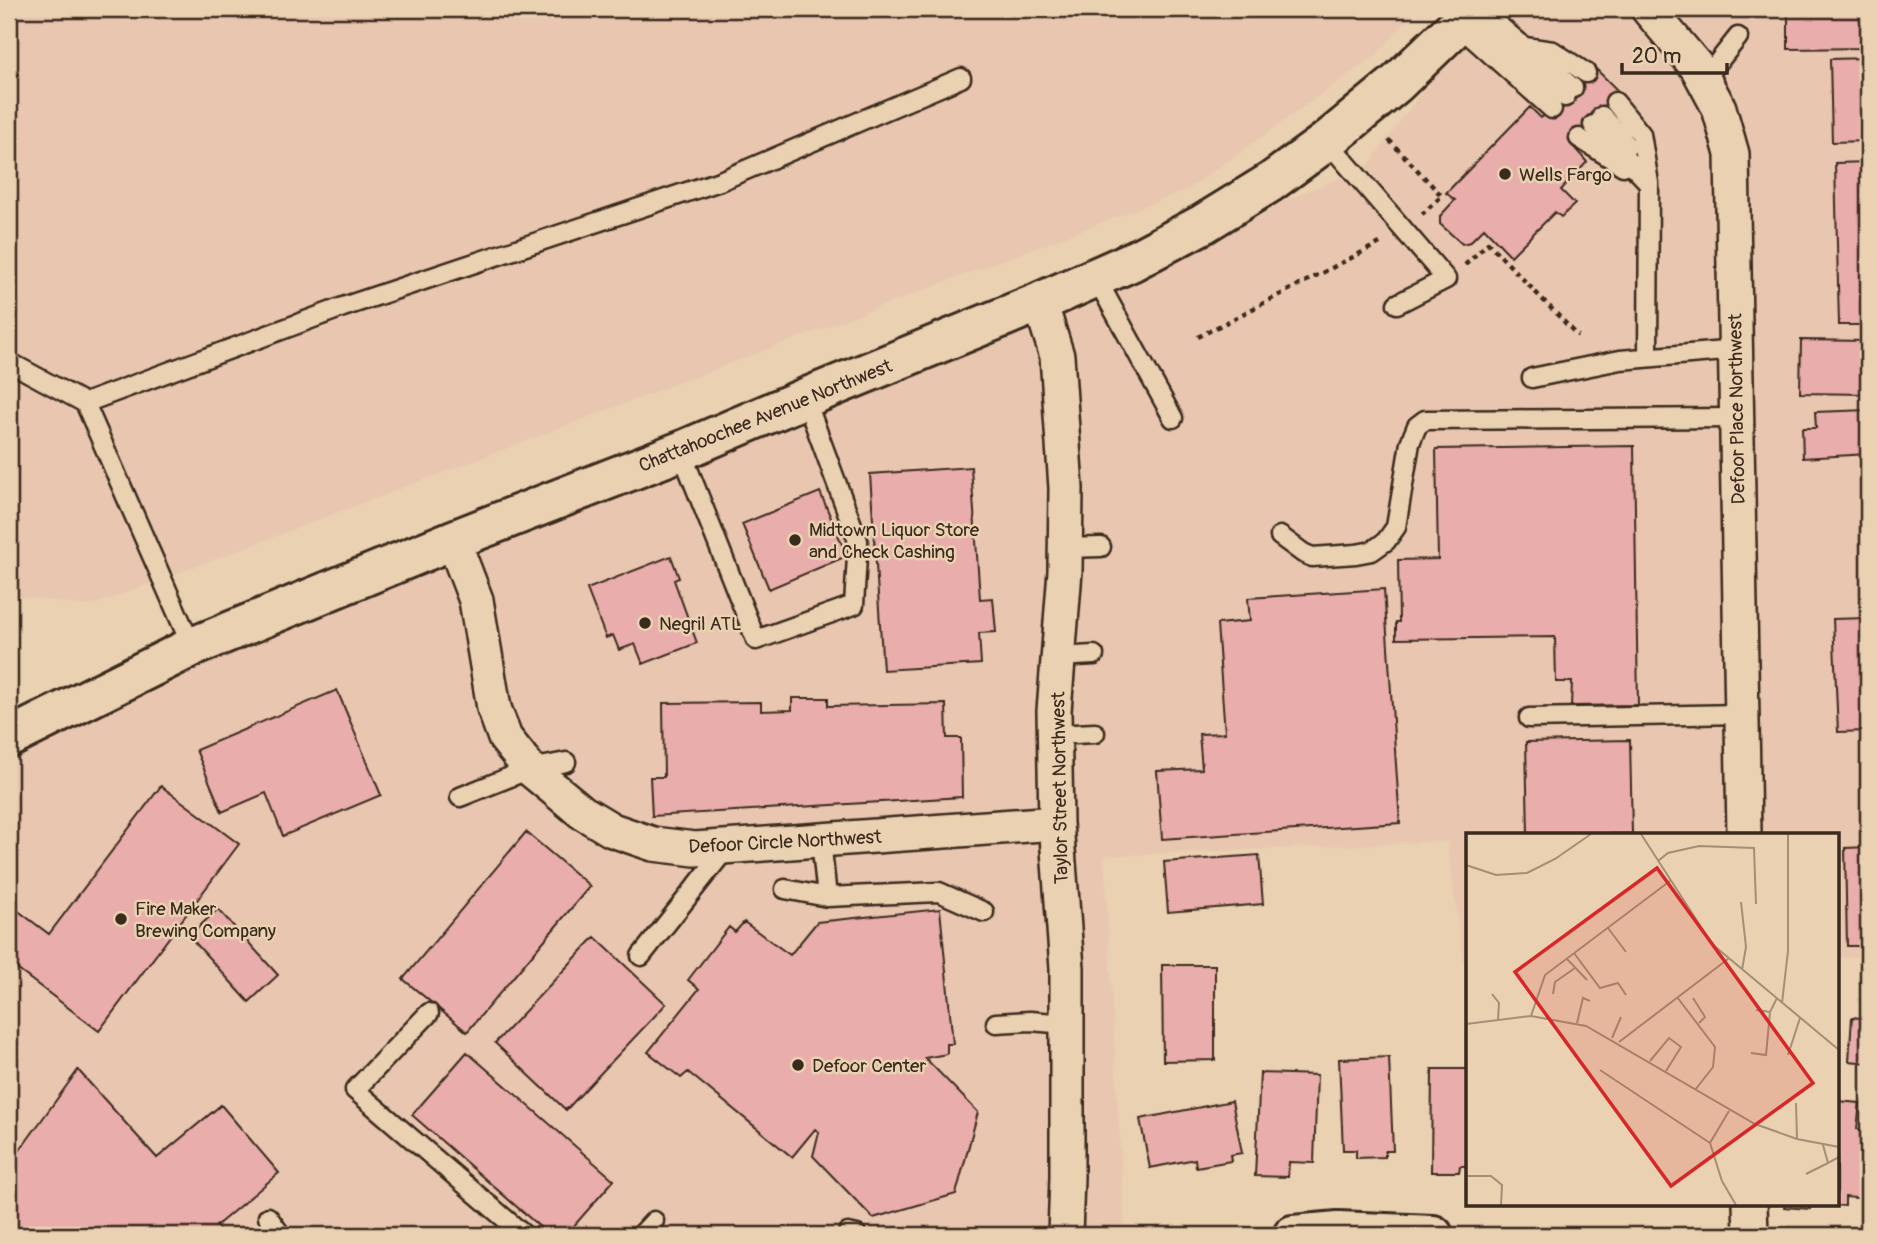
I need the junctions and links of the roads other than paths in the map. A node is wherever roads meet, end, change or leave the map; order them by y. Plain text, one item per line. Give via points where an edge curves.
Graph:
1 (1648, 9) edge
2 (1469, 14) edge
3 (1738, 37) dead end
4 (1525, 47) junction
5 (1586, 73) dead end
6 (961, 78) dead end
7 (1704, 80) junction
8 (1615, 102) dead end
9 (1597, 121) dead end
10 (1579, 138) dead end
11 (1327, 141) junction
12 (1649, 183) junction
13 (1096, 278) junction
14 (1040, 302) junction
15 (1397, 304) dead end
16 (1735, 349) junction
17 (1648, 357) junction
18 (9, 362) edge
19 (1532, 378) dead end
20 (805, 398) junction
21 (85, 403) junction
22 (1173, 418) dead end
23 (1736, 418) junction
24 (681, 451) junction
25 (1280, 536) dead end
26 (453, 540) junction
27 (1101, 547) dead end
28 (1065, 548) junction
29 (192, 646) junction
30 (1094, 655) dead end
31 (1058, 657) junction
32 (1742, 714) junction
33 (1529, 718) dead end
34 (1095, 733) dead end
35 (1054, 734) junction
36 (9, 738) edge
37 (566, 762) dead end
38 (530, 769) junction
39 (460, 797) dead end
40 (1056, 823) junction
41 (1744, 833) edge
42 (821, 840) junction
43 (728, 846) junction
44 (785, 889) dead end
45 (827, 897) junction
46 (985, 912) dead end
47 (641, 956) dead end
48 (429, 1013) dead end
49 (996, 1023) dead end
50 (1067, 1024) junction
51 (1751, 1206) edge
52 (268, 1217) dead end
53 (654, 1221) dead end
54 (281, 1235) edge
55 (524, 1235) edge
56 (641, 1235) edge
57 (1065, 1235) edge
58 (1293, 1235) edge
59 (1433, 1235) edge
60 (1751, 1235) edge

1 - 7 street, Defoor Place Northwest
2 - 4 lane via 1497,24
2 - 4 lane via 1563,98
2 - 11 street, Chattahoochee Avenue Northwest via 1396,85
3 - 7 lane
4 - 5 lane via 1553,51
6 - 21 lane via 720,181 343,307
7 - 16 street, Defoor Place Northwest via 1720,108 1732,154
8 - 12 lane via 1641,134
9 - 12 lane
10 - 12 lane
11 - 13 street, Chattahoochee Avenue Northwest via 1203,224
11 - 15 lane via 1453,274
12 - 17 lane
13 - 14 street, Chattahoochee Avenue Northwest
13 - 22 lane
14 - 20 street, Chattahoochee Avenue Northwest
14 - 28 street, Taylor Street Northwest via 1056,356 1066,488
16 - 17 lane
16 - 23 street, Defoor Place Northwest
17 - 19 lane
18 - 21 lane
20 - 24 street, Chattahoochee Avenue Northwest
20 - 24 lane via 858,541 854,605 756,640
21 - 29 lane
23 - 25 lane via 1425,420 1409,443 1395,527 1386,541 1372,551 1312,557
23 - 32 street, Defoor Place Northwest
24 - 26 street, Chattahoochee Avenue Northwest
26 - 29 street, Chattahoochee Avenue Northwest
26 - 38 street, Defoor Circle Northwest via 476,600 494,708 505,738
27 - 28 lane
28 - 31 street, Taylor Street Northwest
29 - 36 street, Chattahoochee Avenue Northwest
30 - 31 lane
31 - 35 street, Taylor Street Northwest
32 - 33 lane
32 - 41 street, Defoor Place Northwest
34 - 35 lane
35 - 40 street, Taylor Street Northwest
37 - 38 lane
38 - 39 lane
38 - 43 street, Defoor Circle Northwest via 612,830 653,844 695,849
40 - 42 street, Defoor Circle Northwest
40 - 50 street, Taylor Street Northwest
42 - 43 street, Defoor Circle Northwest
42 - 45 lane
43 - 47 lane
44 - 45 lane
45 - 46 lane via 939,892
48 - 55 lane via 355,1090
49 - 50 lane
50 - 57 street, Taylor Street Northwest
51 - 60 street
52 - 54 lane
53 - 56 lane
58 - 59 street via 1338,1231

